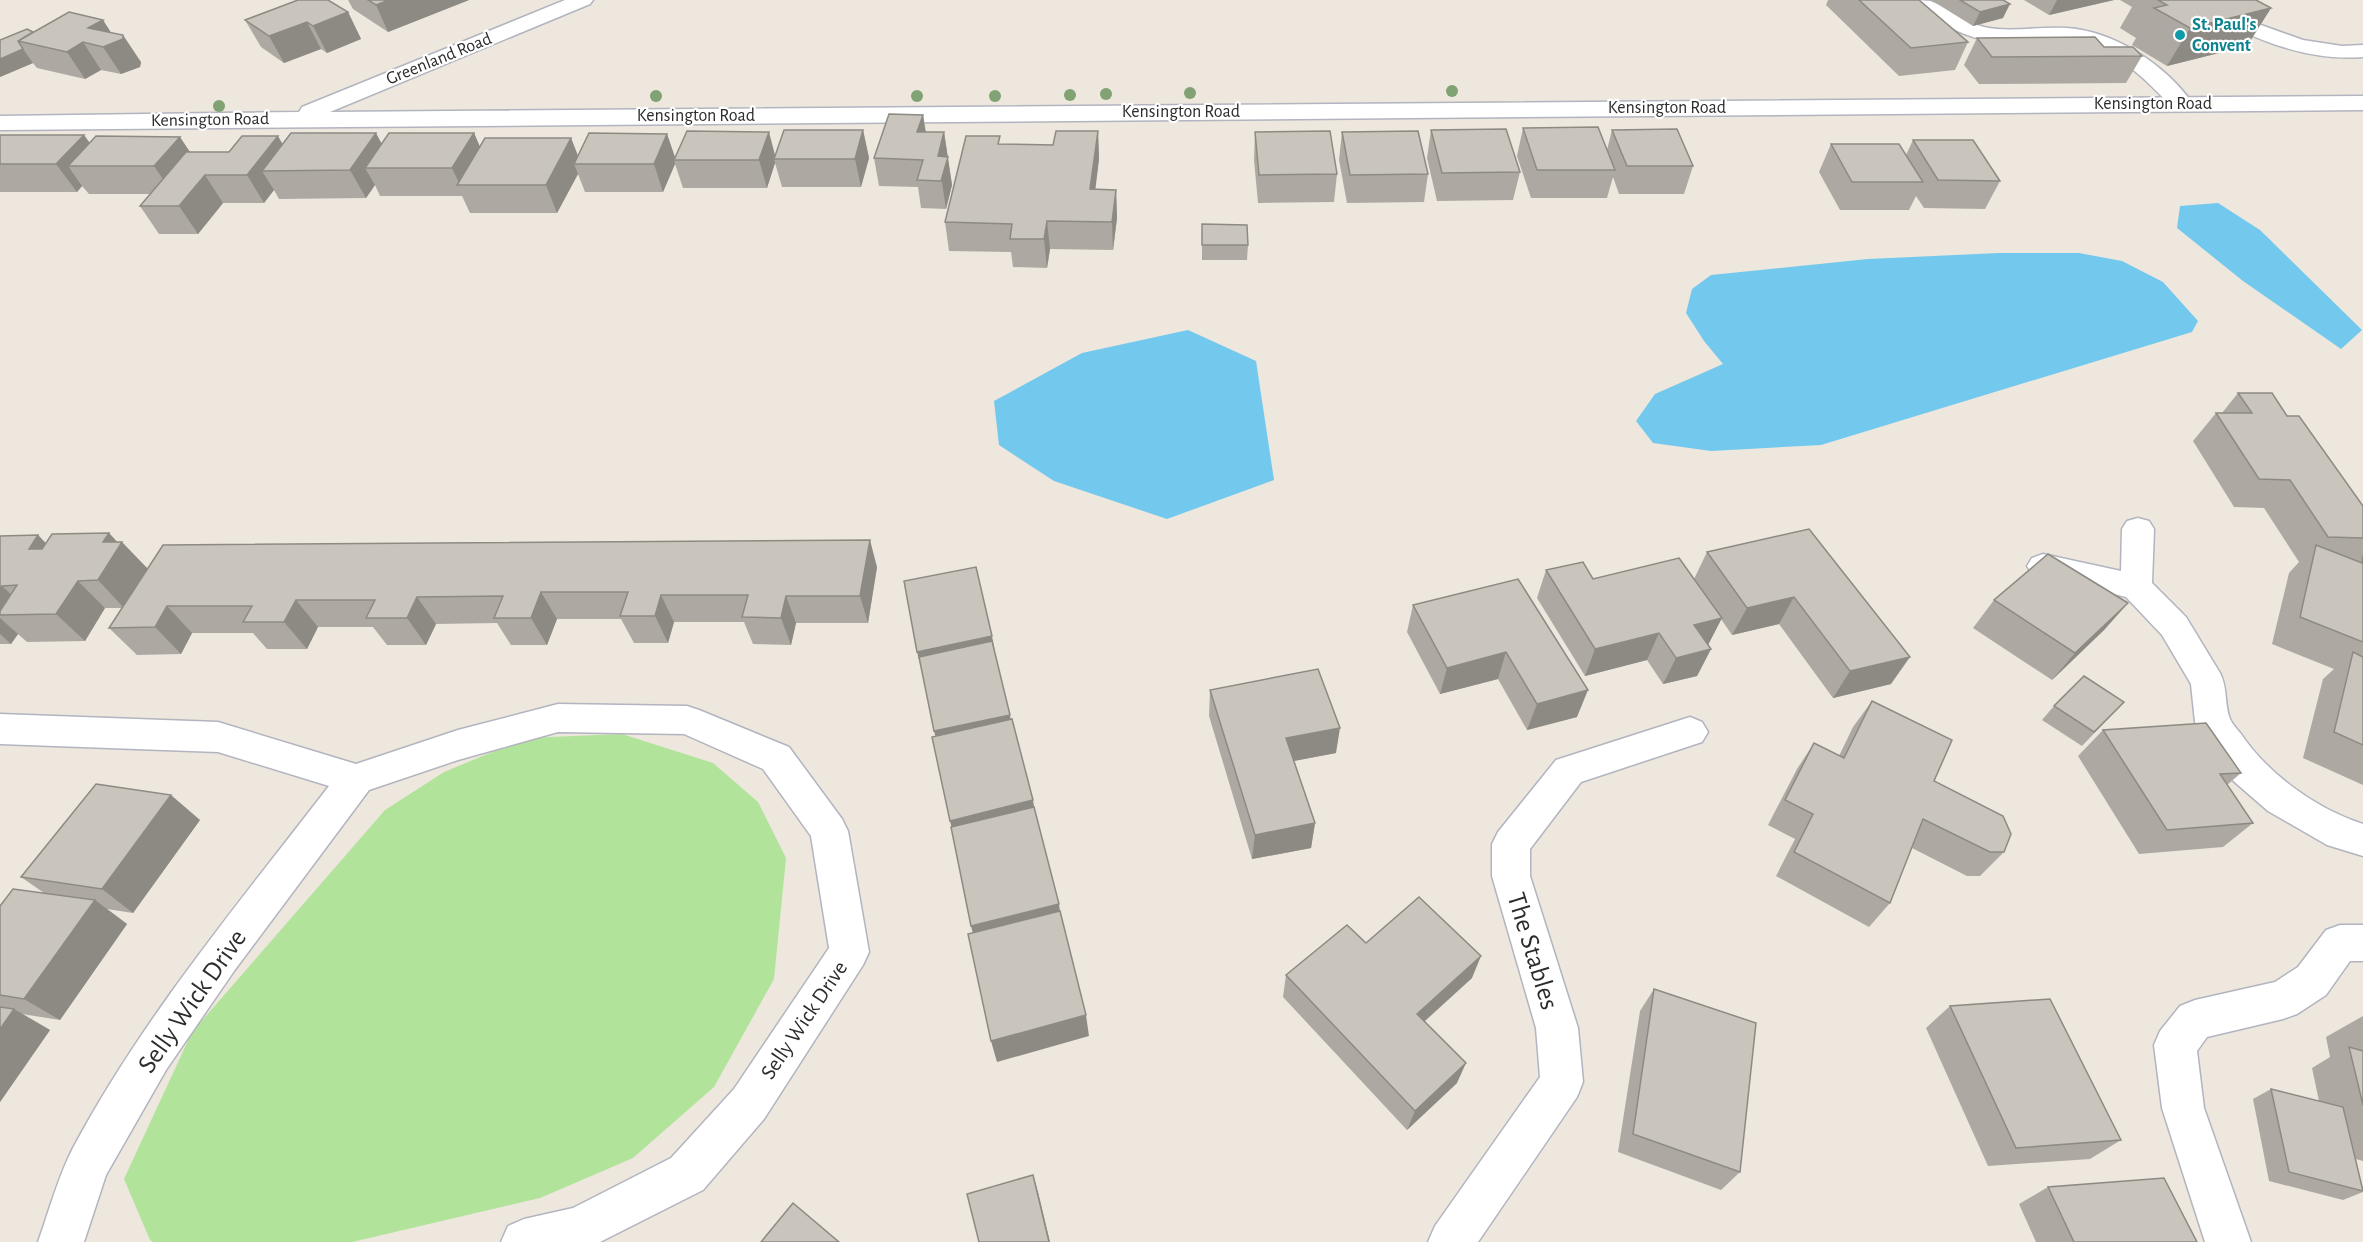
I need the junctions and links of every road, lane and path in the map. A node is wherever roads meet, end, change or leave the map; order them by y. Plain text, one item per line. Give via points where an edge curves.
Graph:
1 (583, 0) edge
2 (1908, 0) edge
3 (2194, 0) edge
4 (2363, 51) edge
5 (2363, 103) edge
6 (2182, 104) junction
7 (294, 119) junction
8 (0, 123) edge
9 (2138, 529) dead end
10 (2043, 566) edge
11 (2136, 587) junction
12 (0, 729) edge
13 (1690, 732) dead end
14 (356, 779) junction
15 (2363, 840) edge
16 (2363, 943) edge
17 (61, 1242) edge
18 (524, 1242) edge
19 (1451, 1242) edge
20 (2228, 1242) edge

1 - 7 street, Greenland Road
2 - 6 street via 1982,33 2010,37 2067,34 2109,43 2140,62
3 - 4 street via 2258,33 2310,48
5 - 6 street, Kensington Road
6 - 7 street, Kensington Road
7 - 8 street, Kensington Road
9 - 11 street
10 - 11 street
11 - 15 street via 2174,626 2208,683 2212,722 2243,767 2281,800
12 - 14 street via 218,736
13 - 19 street, The Stables via 1569,771 1511,844 1511,876 1557,1028 1562,1082
14 - 17 street, Selly Wick Drive via 152,1055 88,1165
14 - 18 street, Selly Wick Drive via 458,745 558,718 687,720 776,758 829,831 849,952 749,1104 687,1174 578,1229
16 - 20 street via 2340,943 2312,981 2283,1000 2195,1020 2175,1046 2183,1108

